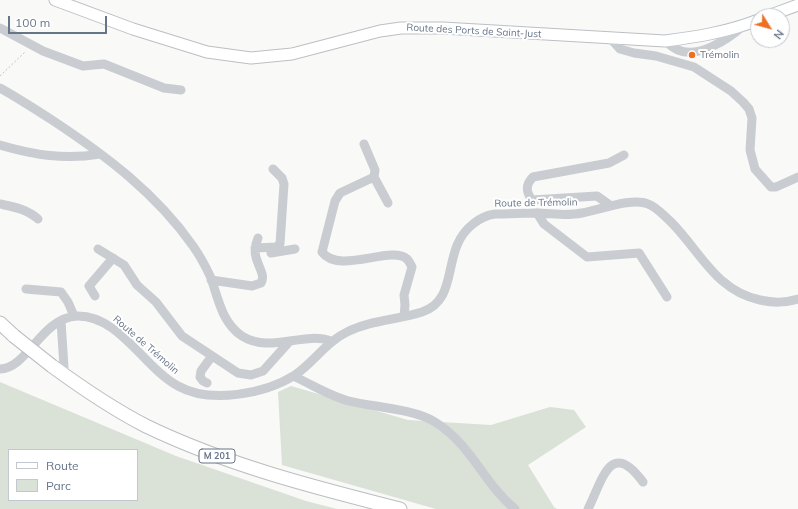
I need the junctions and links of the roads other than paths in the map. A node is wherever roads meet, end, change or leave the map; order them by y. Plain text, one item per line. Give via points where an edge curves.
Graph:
1 (55, 0) edge
2 (750, 23) edge
3 (0, 28) edge
4 (612, 39) junction
5 (0, 88) edge
6 (181, 90) dead end
7 (364, 144) dead end
8 (0, 145) edge
9 (100, 154) junction
10 (624, 155) dead end
11 (273, 169) dead end
12 (374, 177) junction
13 (798, 177) edge
14 (388, 203) dead end
15 (0, 204) edge
16 (611, 206) junction
17 (538, 213) junction
18 (38, 219) dead end
19 (258, 238) dead end
20 (98, 249) dead end
21 (295, 249) dead end
22 (255, 253) junction
23 (113, 258) junction
24 (212, 280) junction
25 (26, 289) dead end
26 (95, 296) dead end
27 (667, 297) dead end
28 (798, 299) edge
29 (74, 316) junction
30 (404, 316) junction
31 (61, 321) junction
32 (0, 323) edge
33 (0, 333) edge
34 (12, 339) junction
35 (331, 341) junction
36 (289, 342) junction
37 (212, 356) junction
38 (0, 369) edge
39 (53, 370) junction
40 (293, 376) junction
41 (208, 383) dead end
42 (643, 482) dead end
43 (368, 509) edge
44 (400, 509) edge
45 (515, 509) edge
46 (588, 509) edge

1 - 4 main road, Route des Ports de Saint-Just via 133,29 207,52 251,58 292,54 401,28 443,28
2 - 4 main road, Route des Ports de Saint-Just via 694,37 665,41
3 - 6 street via 43,51 83,66 104,64 164,88
4 - 13 street via 620,49 694,67 731,91 749,109 752,118 750,150 754,170 771,187
5 - 9 street via 86,142
7 - 12 street via 375,170
8 - 9 street via 27,153 57,157
9 - 24 street via 113,162 155,199 195,248
10 - 16 street via 609,163 533,177 527,186 527,194 532,200 597,196
11 - 22 street via 284,184 280,244
12 - 14 street
12 - 30 street via 340,193 335,200 322,252 325,256 338,260 399,256 407,259 412,267 404,295
15 - 18 street via 31,213
16 - 17 street, Route de Trémolin via 558,216
16 - 28 street, Route de Trémolin via 640,201 651,205 677,228 712,272 727,286 748,297 777,303
17 - 27 street via 544,224 588,257 639,253
17 - 30 street, Route de Trémolin via 491,215 476,221 463,232 455,247 446,290 437,303 424,312
19 - 22 street
20 - 23 street
21 - 22 street
22 - 24 street via 263,274 261,283 252,286
23 - 26 street via 89,286
23 - 37 street via 124,265 182,336
24 - 36 street via 222,310 241,335 254,342
25 - 29 street via 61,292
29 - 31 street, Route de Trémolin
29 - 40 street, Route de Trémolin via 88,316 100,320 118,332 157,371 179,387 201,394 228,396 250,392
30 - 35 street, Route de Trémolin via 377,321
31 - 38 street, Route de Trémolin via 35,341 16,365
31 - 39 street via 64,367
32 - 34 highway, M 201
33 - 34 highway, M 201
34 - 39 highway, M 201, bridge
35 - 36 street via 321,338
35 - 40 street, Route de Trémolin
36 - 37 street via 263,371 250,375 238,373
37 - 41 street via 201,371 200,377
39 - 43 highway, M 201 via 111,414 194,454 287,487
39 - 44 highway, M 201 via 145,425 220,458 293,482
40 - 45 street via 347,400 404,411 433,420 452,434 475,460 496,490
42 - 46 street via 633,469 618,462 610,465

